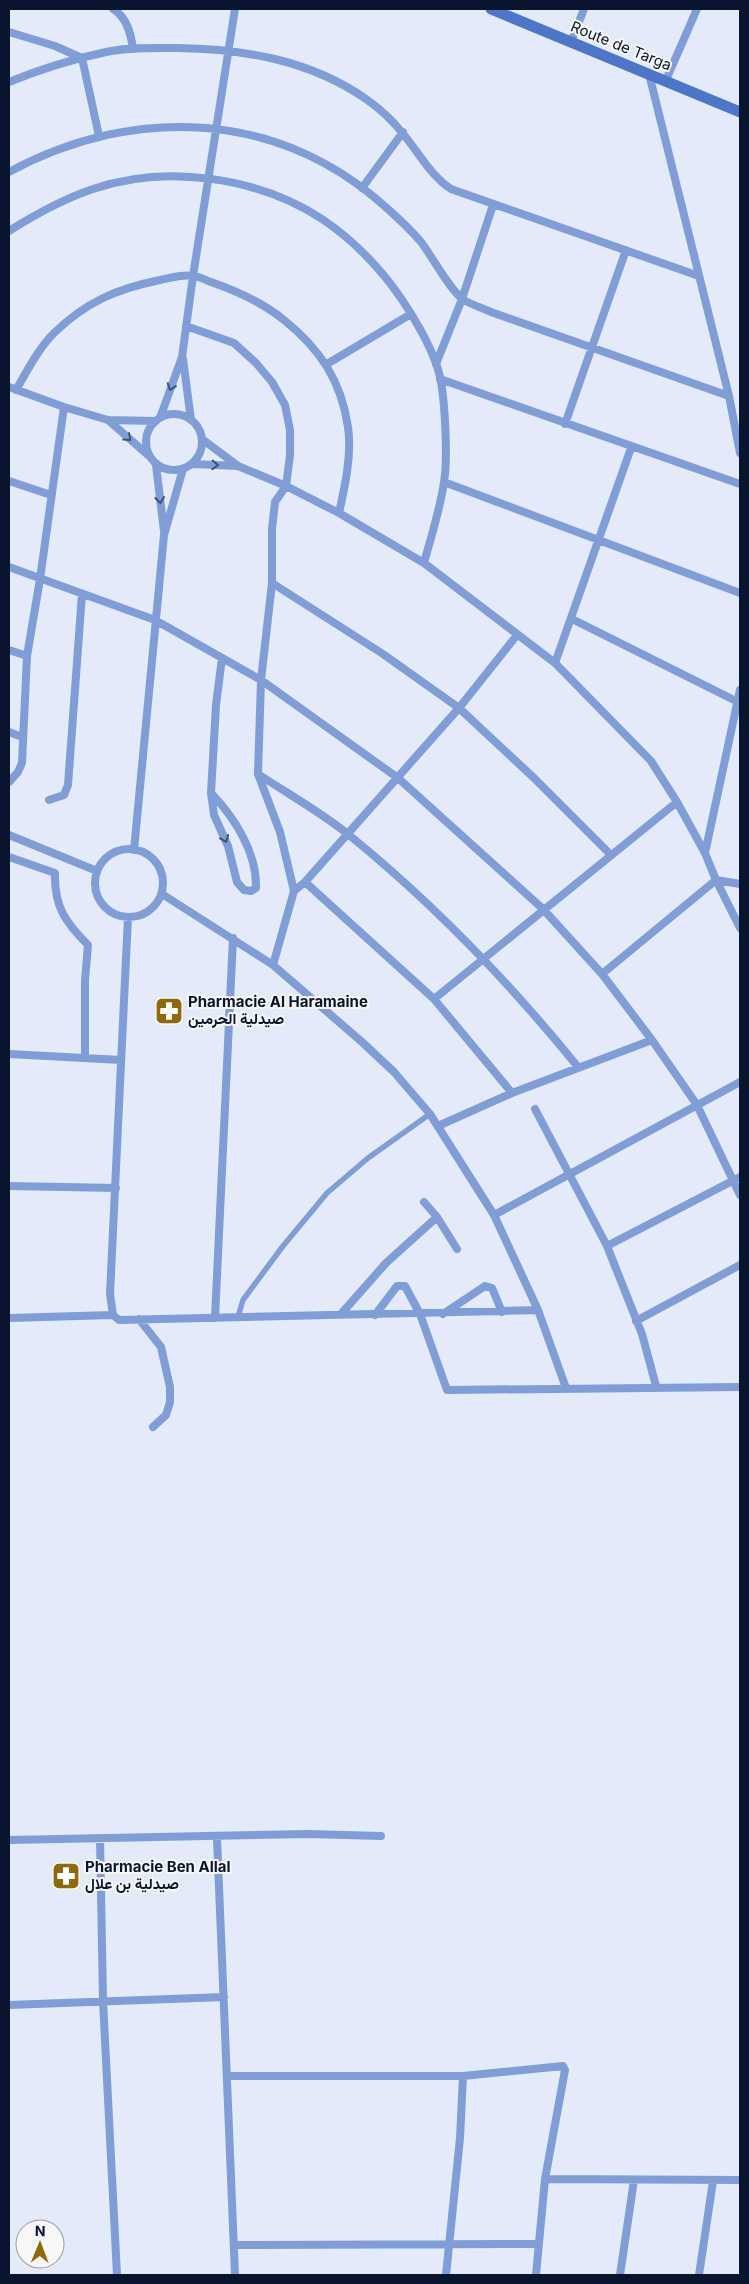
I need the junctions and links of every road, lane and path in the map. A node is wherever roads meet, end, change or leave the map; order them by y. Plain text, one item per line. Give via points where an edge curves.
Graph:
1 (113, 9) edge
2 (236, 9) edge
3 (491, 9) edge
4 (584, 9) edge
5 (697, 9) edge
6 (9, 32) edge
7 (571, 42) junction
8 (133, 49) junction
9 (230, 50) junction
10 (82, 58) junction
11 (649, 74) junction
12 (666, 80) junction
13 (9, 82) edge
14 (740, 112) edge
15 (217, 128) junction
16 (402, 132) junction
17 (99, 136) junction
18 (9, 172) edge
19 (210, 177) junction
20 (362, 188) junction
21 (493, 205) junction
22 (9, 231) edge
23 (626, 250) junction
24 (193, 276) junction
25 (699, 276) junction
26 (462, 299) junction
27 (411, 314) junction
28 (186, 326) junction
29 (591, 348) junction
30 (182, 357) junction
31 (327, 364) junction
32 (436, 364) junction
33 (440, 379) junction
34 (13, 389) edge
35 (729, 396) junction
36 (64, 407) junction
37 (158, 419) junction
38 (108, 420) junction
39 (191, 420) junction
40 (565, 424) junction
41 (202, 439) junction
42 (631, 448) junction
43 (740, 453) edge
44 (149, 456) junction
45 (156, 464) junction
46 (192, 464) junction
47 (238, 466) junction
48 (183, 469) junction
49 (9, 481) edge
50 (444, 482) junction
51 (740, 484) edge
52 (286, 486) junction
53 (51, 495) junction
54 (339, 513) junction
55 (164, 535) junction
56 (599, 538) junction
57 (424, 563) junction
58 (9, 567) edge
59 (40, 579) junction
60 (272, 582) junction
61 (740, 593) edge
62 (82, 594) junction
63 (572, 619) junction
64 (155, 620) junction
65 (517, 635) junction
66 (9, 650) edge
67 (27, 656) junction
68 (222, 658) junction
69 (555, 663) junction
70 (261, 680) junction
71 (740, 690) edge
72 (738, 702) junction
73 (459, 708) junction
74 (9, 732) edge
75 (22, 737) junction
76 (258, 774) junction
77 (398, 778) junction
78 (9, 782) edge
79 (211, 793) junction
80 (49, 800) dead end
81 (678, 802) junction
82 (348, 834) junction
83 (9, 835) edge
84 (134, 850) junction
85 (705, 853) junction
86 (611, 855) junction
87 (59, 856) junction
88 (9, 857) edge
89 (97, 872) junction
90 (55, 873) junction
91 (716, 880) junction
92 (305, 882) junction
93 (740, 884) edge
94 (294, 891) junction
95 (162, 894) junction
96 (543, 909) junction
97 (128, 917) junction
98 (740, 928) edge
99 (233, 938) junction
100 (485, 959) junction
101 (273, 965) junction
102 (602, 974) junction
103 (434, 999) junction
104 (652, 1040) junction
105 (9, 1054) edge
106 (85, 1056) junction
107 (121, 1060) junction
108 (578, 1067) junction
109 (740, 1082) edge
110 (512, 1093) junction
111 (697, 1106) junction
112 (535, 1108) dead end
113 (430, 1114) junction
114 (438, 1126) junction
115 (571, 1174) junction
116 (737, 1178) edge
117 (9, 1186) edge
118 (116, 1188) junction
119 (740, 1195) edge
120 (424, 1202) dead end
121 (494, 1215) junction
122 (437, 1217) junction
123 (608, 1246) junction
124 (457, 1249) dead end
125 (740, 1265) edge
126 (538, 1310) junction
127 (502, 1312) junction
128 (340, 1314) junction
129 (420, 1314) junction
130 (443, 1314) junction
131 (113, 1315) junction
132 (374, 1315) junction
133 (238, 1317) junction
134 (9, 1318) edge
135 (215, 1318) junction
136 (139, 1319) junction
137 (636, 1322) junction
138 (656, 1386) junction
139 (740, 1386) edge
140 (566, 1388) junction
141 (154, 1427) dead end
142 (381, 1836) dead end
143 (100, 1838) junction
144 (217, 1838) junction
145 (9, 1840) edge
146 (224, 1997) junction
147 (103, 2001) junction
148 (9, 2005) edge
149 (228, 2076) junction
150 (463, 2076) junction
151 (545, 2180) junction
152 (634, 2180) junction
153 (740, 2180) edge
154 (713, 2181) junction
155 (448, 2244) junction
156 (538, 2244) junction
157 (234, 2245) junction
158 (117, 2275) edge
159 (235, 2275) edge
160 (446, 2275) edge
161 (536, 2275) edge
162 (620, 2275) edge
163 (699, 2275) edge

1 - 8 street via 131,32
2 - 9 street
3 - 7 main road, Route de Targa
4 - 7 street
5 - 12 street
6 - 10 street
7 - 11 main road, Route de Targa
8 - 9 street
8 - 10 street
9 - 15 street
9 - 16 street via 281,60 320,74 366,99
10 - 13 street
10 - 17 street
11 - 12 main road, Route de Targa
11 - 25 street
12 - 14 main road, Route de Targa
15 - 17 street via 154,128
15 - 19 street
15 - 20 street via 277,143 316,159
16 - 20 street
16 - 21 street via 445,185
17 - 18 street via 58,149
19 - 22 street via 155,177 95,188 60,202
19 - 24 street
19 - 27 street via 258,190 322,219 377,267
20 - 26 street via 420,241
21 - 23 street
21 - 26 street
23 - 25 street
23 - 29 street
24 - 28 street
24 - 31 street via 242,293 274,311 314,346
24 - 34 street via 127,288 91,303 53,334
25 - 35 street
26 - 29 street
26 - 32 street
27 - 31 street
27 - 32 street
28 - 30 street
28 - 52 street via 234,343 272,382 285,405 290,430
29 - 35 street
29 - 40 street
30 -> 37 street
30 - 39 street
31 - 54 street via 342,397 348,428 348,462
32 - 33 street
33 - 40 street
33 - 50 street
34 - 36 street
35 - 43 street
36 - 38 street
36 - 53 street
37 - 38 street
37 - 39 street via 176,414
37 - 44 street via 145,439
38 -> 44 street
39 - 41 street
40 - 42 street
41 - 46 street via 201,450
41 - 47 street
42 - 51 street
42 - 56 street
44 - 45 street
45 - 48 street via 172,471
45 -> 55 street
46 -> 47 street
46 - 48 street
47 - 52 street
48 - 55 street
49 - 53 street
50 - 56 street
50 - 57 street
52 - 54 street
52 - 60 street via 275,502
53 - 59 street
54 - 57 street
55 - 64 street
56 - 61 street
56 - 63 street
57 - 65 street
58 - 59 street
59 - 62 street
59 - 67 street
60 - 70 street
60 - 73 street
62 - 64 street
62 - 80 street via 68,785 64,795
63 - 69 street
63 - 72 street
64 - 68 street
64 - 84 street
65 - 69 street
65 - 73 street
66 - 67 street
67 - 75 street
68 - 70 street
68 - 79 street
69 - 81 street via 651,761
70 - 76 street
70 - 77 street
71 - 72 street
72 - 85 street
73 - 77 street
73 - 86 street
74 - 75 street
75 - 78 street via 22,763
76 - 82 street
76 - 94 street via 280,832
77 - 82 street
77 - 96 street
79 -> 79 street via 214,815 228,846 237,882 244,890 251,891 256,888 256,881 248,850 228,810
81 - 85 street
81 - 86 street
82 - 92 street
82 - 100 street
83 - 87 street
84 - 89 street via 115,853
84 - 95 street via 155,862 161,872
85 - 91 street
86 - 96 street
87 - 89 street
87 - 90 street
88 - 90 street
89 - 97 street via 99,899 112,912
90 - 106 street via 56,899 69,926 88,945
91 - 93 street
91 - 98 street
91 - 102 street
92 - 94 street
92 - 103 street
94 - 101 street
95 - 97 street via 149,911
95 - 99 street
96 - 100 street
96 - 102 street
97 - 107 street
99 - 101 street
99 - 135 street
100 - 103 street
100 - 108 street
101 - 113 street via 394,1072
102 - 104 street
103 - 110 street
104 - 108 street
104 - 111 street
105 - 106 street
106 - 107 street
107 - 118 street
108 - 110 street
109 - 111 street
110 - 114 street
111 - 115 street
111 - 116 street
112 - 115 street
113 - 114 street
113 - 133 street via 368,1158 327,1193 243,1300
114 - 121 street
115 - 121 street
115 - 123 street
116 - 119 street
116 - 123 street
117 - 118 street
118 - 131 street via 110,1294
120 - 122 street
121 - 126 street
122 - 124 street
122 - 128 street via 386,1263
123 - 137 street
125 - 137 street
126 - 127 street
126 - 140 street
127 - 130 street
127 - 130 street via 492,1288 485,1286
128 - 132 street
128 - 133 street
129 - 130 street
129 - 132 street
129 - 132 street via 402,1285 396,1286
129 - 140 street via 447,1390
131 - 134 street
131 - 136 street via 119,1320
133 - 135 street
135 - 136 street
136 - 141 street via 161,1347 170,1387 166,1415
137 - 138 street
138 - 139 street
138 - 140 street
142 - 144 street via 309,1834
143 - 144 street
143 - 145 street
143 - 147 street
144 - 146 street
146 - 147 street
146 - 149 street
147 - 148 street
147 - 158 street
149 - 150 street
149 - 157 street
150 - 151 street via 564,2067
150 - 155 street via 460,2138
151 - 152 street
151 - 156 street
152 - 154 street
152 - 162 street
153 - 154 street
154 - 163 street
155 - 156 street
155 - 157 street
155 - 160 street
156 - 161 street
157 - 159 street

